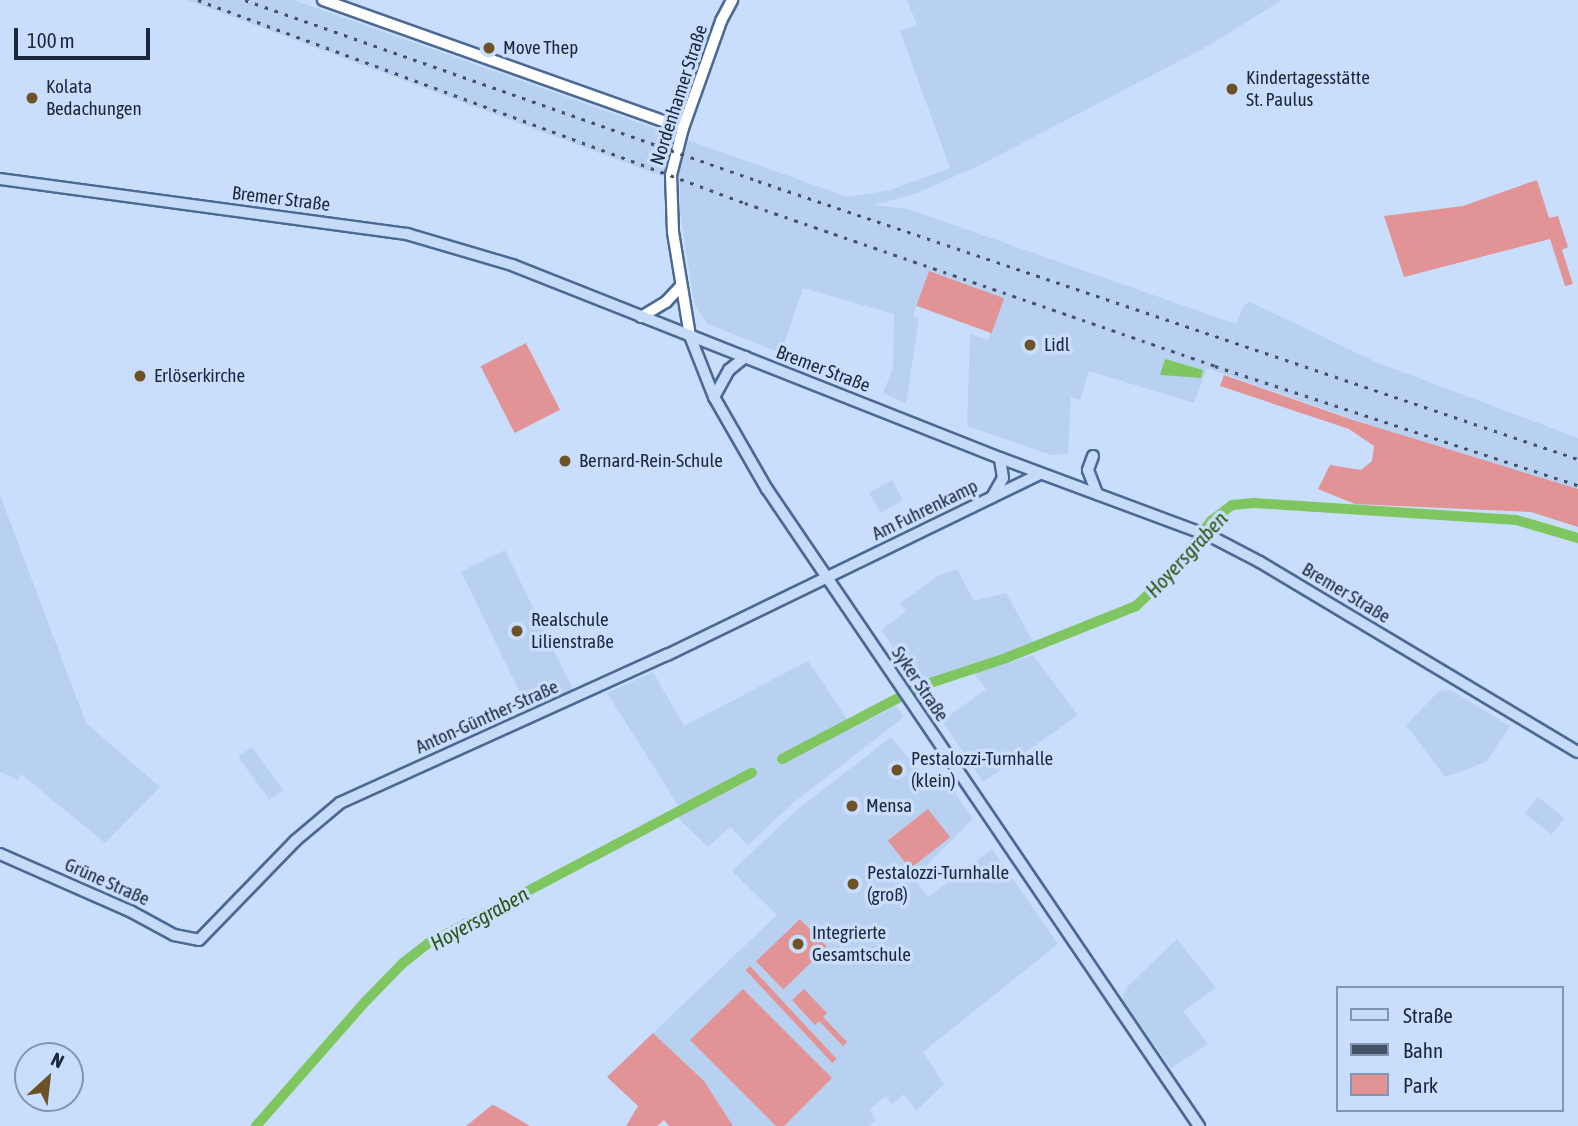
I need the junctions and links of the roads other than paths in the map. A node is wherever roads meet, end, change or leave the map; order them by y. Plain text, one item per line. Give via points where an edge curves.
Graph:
1 (323, 0) edge
2 (732, 0) edge
3 (683, 128) junction
4 (0, 179) edge
5 (681, 286) junction
6 (641, 317) junction
7 (690, 336) junction
8 (745, 357) junction
9 (714, 397) junction
10 (1093, 457) dead end
11 (1000, 458) junction
12 (1040, 474) junction
13 (1097, 494) junction
14 (991, 499) junction
15 (826, 579) junction
16 (1578, 752) edge
17 (0, 854) edge
18 (199, 940) joint
19 (1199, 1126) edge

1 - 3 street
2 - 3 street, Nordenhamer Straße
3 - 5 street, Nordenhamer Straße via 673,164 670,208
4 - 6 main road, Bremer Straße via 407,234 512,265
5 - 6 street
5 - 7 street, Nordenhamer Straße
6 - 7 main road, Bremer Straße
7 - 8 main road, Bremer Straße
7 - 9 main road, Syker Straße
8 - 9 main road via 729,370
8 - 11 main road, Bremer Straße
9 - 15 main road, Syker Straße
10 - 13 main road via 1088,470
11 - 12 main road, Bremer Straße
11 - 14 main road via 1003,478
12 - 13 main road, Bremer Straße
12 - 14 main road, Am Fuhrenkamp
13 - 16 main road, Bremer Straße via 1205,533 1261,562
14 - 15 main road, Am Fuhrenkamp
15 - 18 main road, Anton-Günther-Straße via 340,803 296,840
15 - 19 main road, Syker Straße
17 - 18 main road, Grüne Straße via 174,935

